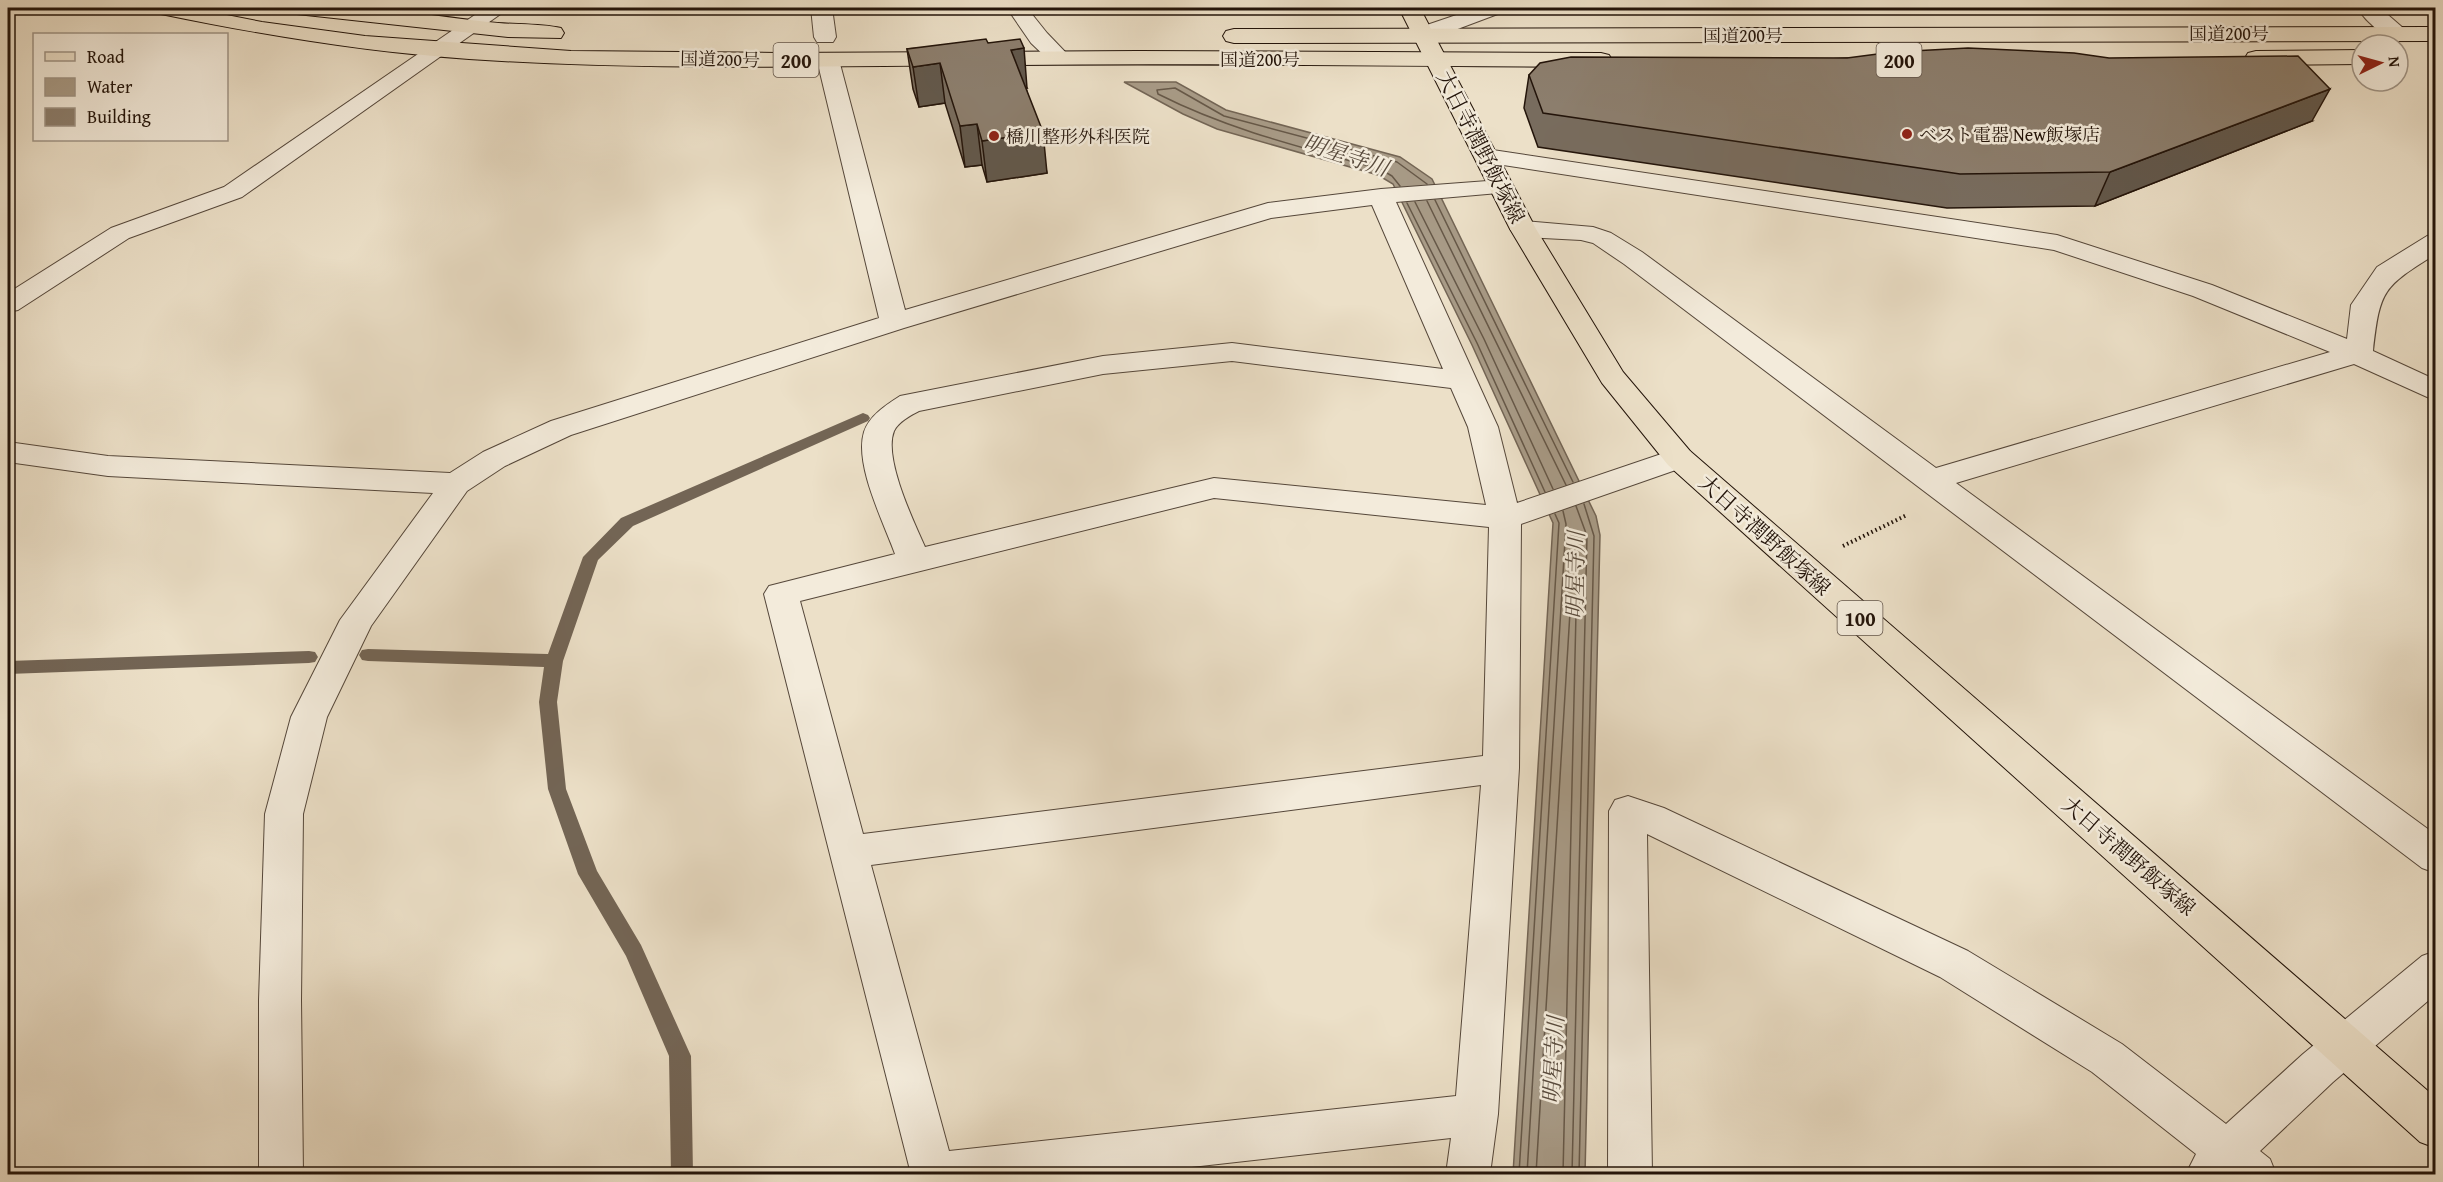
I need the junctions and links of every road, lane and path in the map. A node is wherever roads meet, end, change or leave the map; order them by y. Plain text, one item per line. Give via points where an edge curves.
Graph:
1 (161, 8) edge
2 (297, 8) edge
3 (498, 8) edge
4 (821, 8) edge
5 (1017, 8) edge
6 (1496, 8) edge
7 (2368, 8) edge
8 (470, 27) junction
9 (2398, 33) edge
10 (576, 34) dead end
11 (1422, 34) edge
12 (2350, 34) edge
13 (2410, 34) edge
14 (2436, 34) edge
15 (1213, 36) dead end
16 (803, 37) dead end
17 (957, 37) dead end
18 (1178, 37) dead end
19 (1039, 38) junction
20 (833, 45) junction
21 (439, 49) junction
22 (2350, 57) edge
23 (1060, 58) junction
24 (2232, 58) edge
25 (1627, 60) edge
26 (1486, 156) junction
27 (1501, 187) junction
28 (1387, 195) junction
29 (1523, 229) junction
30 (2436, 243) edge
31 (8, 304) edge
32 (894, 322) junction
33 (2359, 353) junction
34 (1462, 380) junction
35 (2436, 392) edge
36 (8, 452) edge
37 (1679, 458) junction
38 (456, 484) junction
39 (1941, 486) junction
40 (1518, 513) junction
41 (1842, 547) dead end
42 (914, 561) junction
43 (1501, 768) junction
44 (850, 852) junction
45 (2436, 857) edge
46 (2436, 969) edge
47 (2344, 1046) junction
48 (1476, 1114) junction
49 (2436, 1127) edge
50 (2230, 1167) edge
51 (281, 1174) edge
52 (933, 1174) edge
53 (943, 1174) edge
54 (1468, 1174) edge
55 (1630, 1174) edge

1 - 21 main road, 国道200号 / 200 via 312,35
2 - 8 main road
3 - 8 street
4 - 20 street
5 - 19 street
6 - 11 street
7 - 9 street
8 - 10 main road
8 - 21 street
11 - 12 main road, 国道200号 / 200
11 - 15 main road, 国道200号 / 200
11 - 23 main road, 国道200号 / 200
11 - 25 main road, 国道200号 / 200
11 - 26 main road, 大日寺潤野飯塚線 / 100
13 - 14 main road, 国道200号 / 200
16 - 20 main road, 国道200号 / 200
17 - 19 main road
18 - 19 main road
19 - 23 street
20 - 21 main road, 国道200号 / 200 via 489,54
20 - 23 main road, 国道200号 / 200
20 - 32 street
21 - 31 street via 233,192 120,233
22 - 24 main road, 国道200号
26 - 27 main road, 大日寺潤野飯塚線 / 100
26 - 33 street via 2057,243 2149,270
27 - 28 street
27 - 29 main road, 大日寺潤野飯塚線 / 100
28 - 32 street via 1268,211
28 - 34 street
29 - 37 main road, 大日寺潤野飯塚線 / 100 via 1612,377
29 - 39 street via 1584,232 1602,238
30 - 33 street via 2386,273 2365,305
32 - 38 street via 561,428 494,459
33 - 35 street
33 - 39 street
34 - 40 street
34 - 42 street via 1232,352 1103,365 910,403 896,411 879,431 876,457
36 - 38 street via 108,466
37 - 40 street
37 - 47 main road, 大日寺潤野飯塚線 / 100
38 - 51 street via 357,620 309,717 284,814
39 - 41 path
39 - 45 street
40 - 42 street via 1214,488
40 - 43 street
42 - 44 street via 781,594
43 - 44 street
43 - 48 street
44 - 52 street
46 - 47 street
47 - 49 main road, 大日寺潤野飯塚線 / 100
47 - 50 street
48 - 53 street
48 - 54 street
50 - 55 street via 2108,1058 1954,964 1651,819 1628,812

